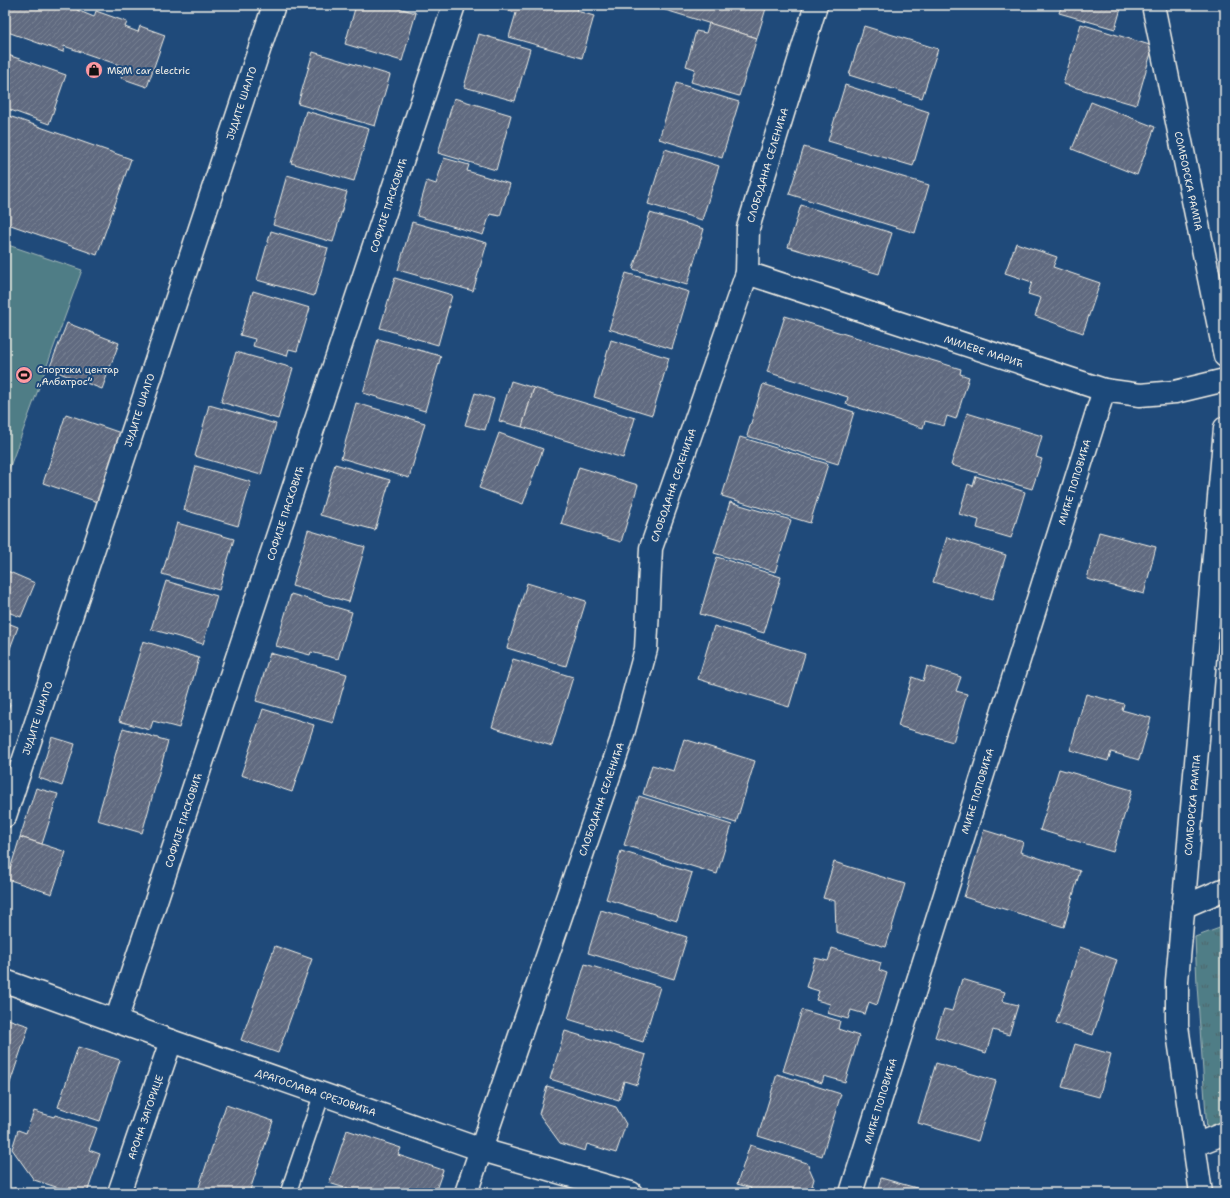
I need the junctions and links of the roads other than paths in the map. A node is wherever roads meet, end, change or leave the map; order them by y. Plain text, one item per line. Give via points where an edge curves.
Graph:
1 (274, 5) edge
2 (454, 5) edge
3 (816, 5) edge
4 (1154, 5) edge
5 (747, 274) junction
6 (1225, 356) edge
7 (1225, 380) edge
8 (1104, 390) junction
9 (1225, 428) edge
10 (5, 816) edge
11 (1225, 889) edge
12 (1183, 907) junction
13 (5, 981) edge
14 (116, 1021) junction
15 (171, 1041) junction
16 (322, 1094) junction
17 (1225, 1133) edge
18 (1195, 1145) junction
19 (482, 1150) junction
20 (1203, 1189) edge
21 (119, 1193) edge
22 (288, 1193) edge
23 (466, 1193) edge
24 (631, 1193) edge
25 (851, 1193) edge

1 - 10 street, ЈУДИТЕ ШАЛГО
2 - 14 street, СОФИЈЕ ПАСКОВИЋ
3 - 5 street, СЛОБОДАНА СЕЛЕНИЋА via 748,228
4 - 6 street, СОМБОРСКА РАМПА
5 - 8 street, МИЛЕВЕ МАРИЋ
5 - 19 street, СЛОБОДАНА СЕЛЕНИЋА via 651,548 646,649 621,741
7 - 8 street, МИЛЕВЕ МАРИЋ via 1175,392 1140,395
8 - 25 street, МИЋЕ ПОПОВИЋА
9 - 12 street, СОМБОРСКА РАМПА
11 - 12 street
12 - 18 street, СОМБОРСКА РАМПА via 1177,981 1177,1026
13 - 14 street, ДРАГОСЛАВА СРЕЈОВИЋА
14 - 15 street, ДРАГОСЛАВА СРЕЈОВИЋА
15 - 16 street, ДРАГОСЛАВА СРЕЈОВИЋА
15 - 21 street, АРОНА ЗАГОРИЦЕ
16 - 19 street, ДРАГОСЛАВА СРЕЈОВИЋА
16 - 22 lane
17 - 18 street
18 - 20 street, СОМБОРСКА РАМПА
19 - 23 street, СЛОБОДАНА СЕЛЕНИЋА
19 - 24 street, ДРАГОСЛАВА СРЕЈОВИЋА

